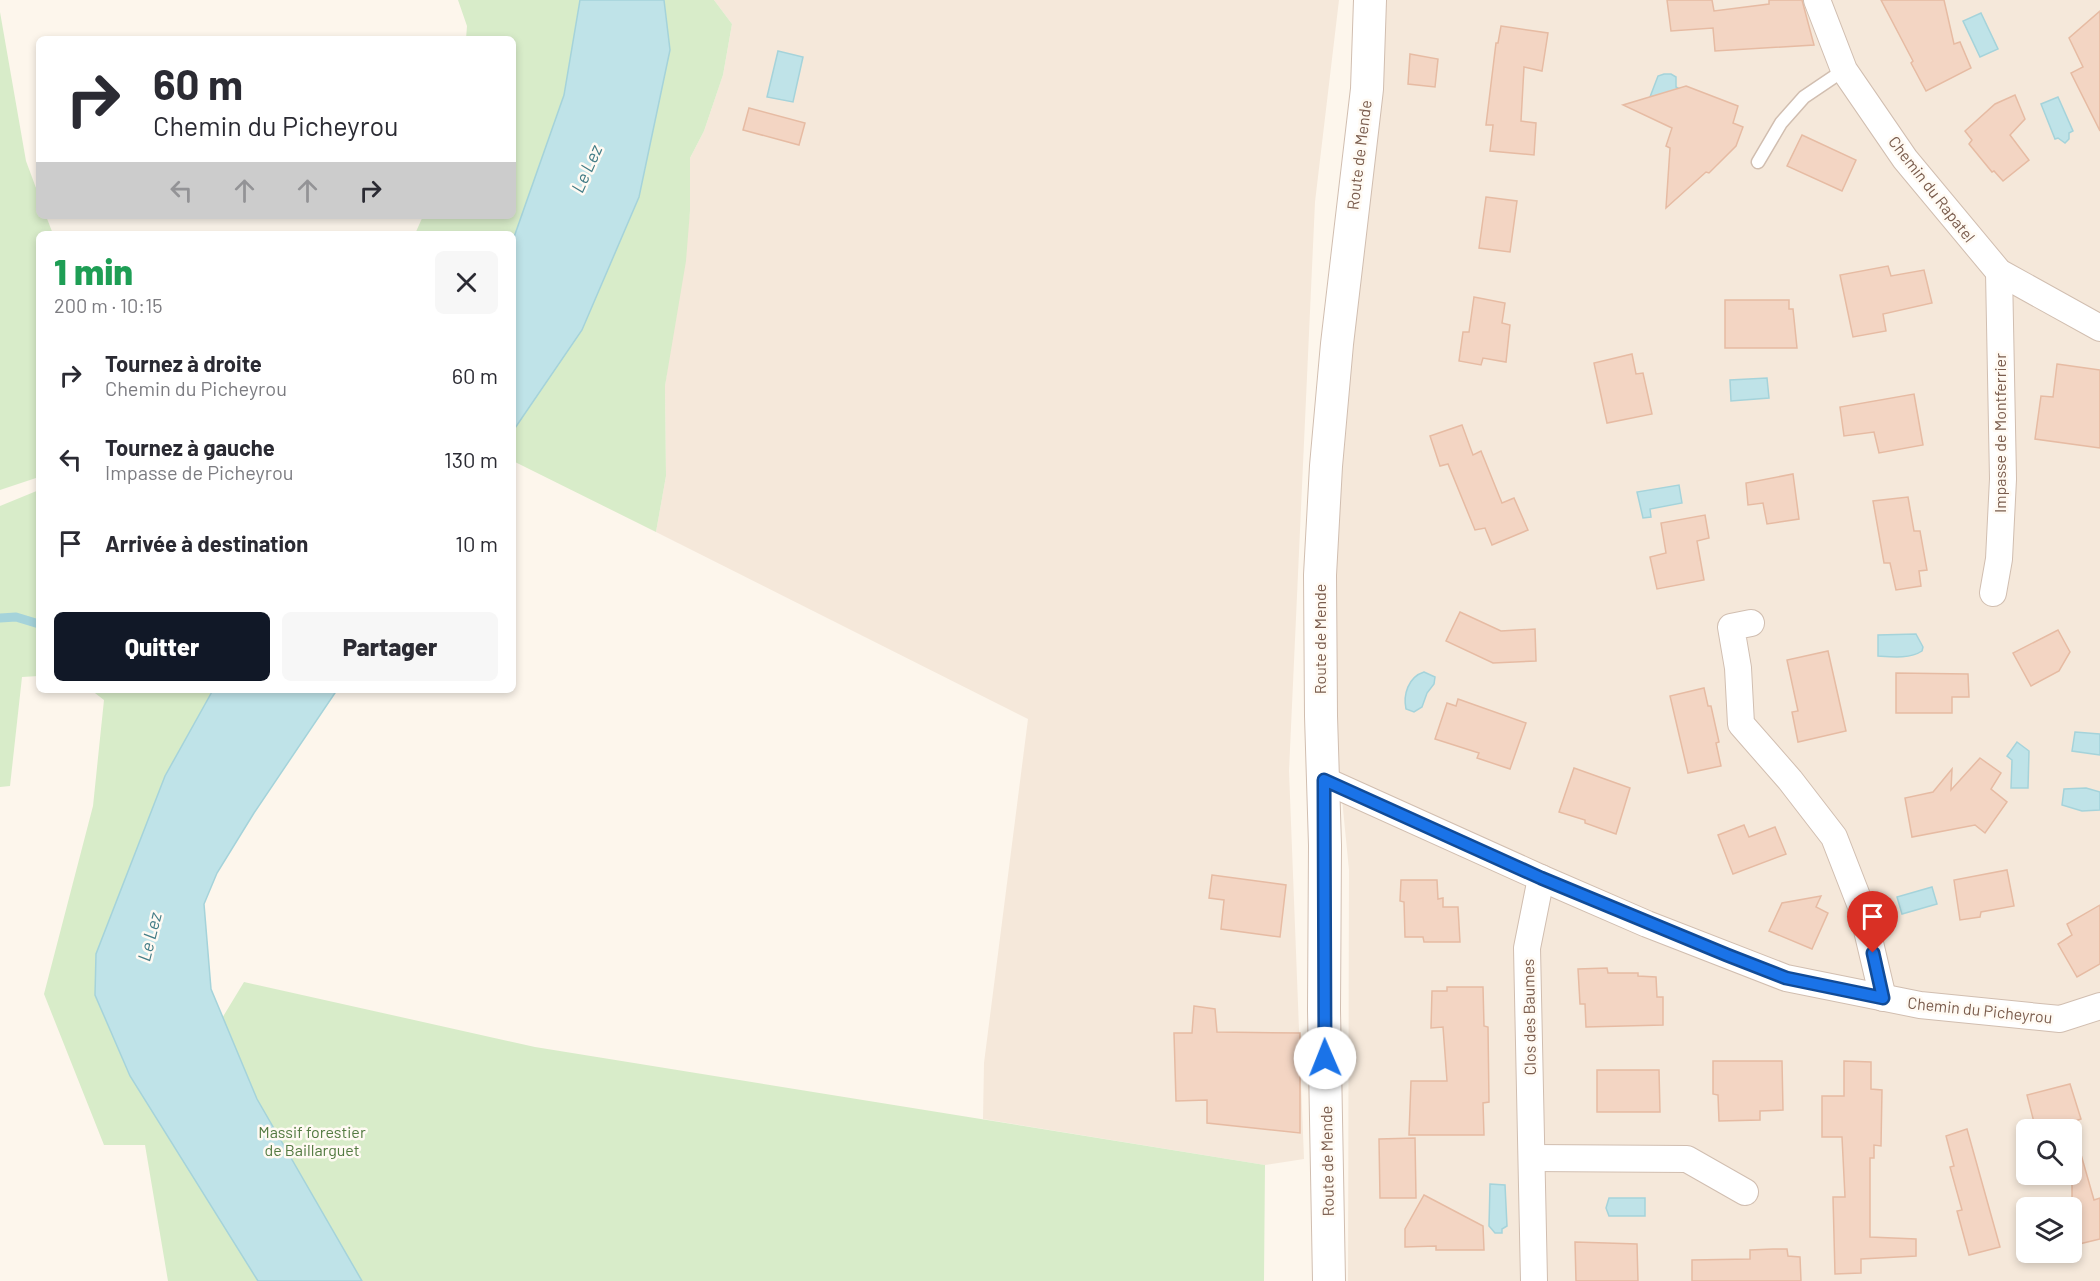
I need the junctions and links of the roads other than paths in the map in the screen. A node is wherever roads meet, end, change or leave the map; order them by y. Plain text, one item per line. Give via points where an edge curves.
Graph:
1 (1370, 0) edge
2 (1817, 0) edge
3 (1844, 70) junction
4 (1758, 162) dead end
5 (1999, 272) junction
6 (2100, 328) edge
7 (1993, 593) dead end
8 (1751, 623) dead end
9 (1324, 780) junction
10 (1541, 878) junction
11 (1883, 998) junction
12 (2100, 1006) edge
13 (1532, 1158) junction
14 (1745, 1192) dead end
15 (1329, 1281) edge
16 (1534, 1281) edge

1 - 9 street, Route de Mende via 1367,89 1337,344 1325,488 1320,575
2 - 3 street, Chemin du Rapatel
3 - 4 lane via 1804,98 1781,123
3 - 5 street, Chemin du Rapatel via 1905,159
5 - 6 street, Chemin du Rapatel
5 - 7 street, Impasse de Montferrier via 2003,480
8 - 11 street via 1731,627 1741,724 1834,837 1862,909
9 - 10 street, Chemin du Picheyrou
9 - 15 street, Route de Mende
10 - 11 street, Chemin du Picheyrou via 1786,978
10 - 13 street, Clos des Baumes via 1527,948
11 - 12 street, Chemin du Picheyrou via 2060,1019
13 - 14 street via 1687,1159
13 - 16 street, Clos des Baumes

